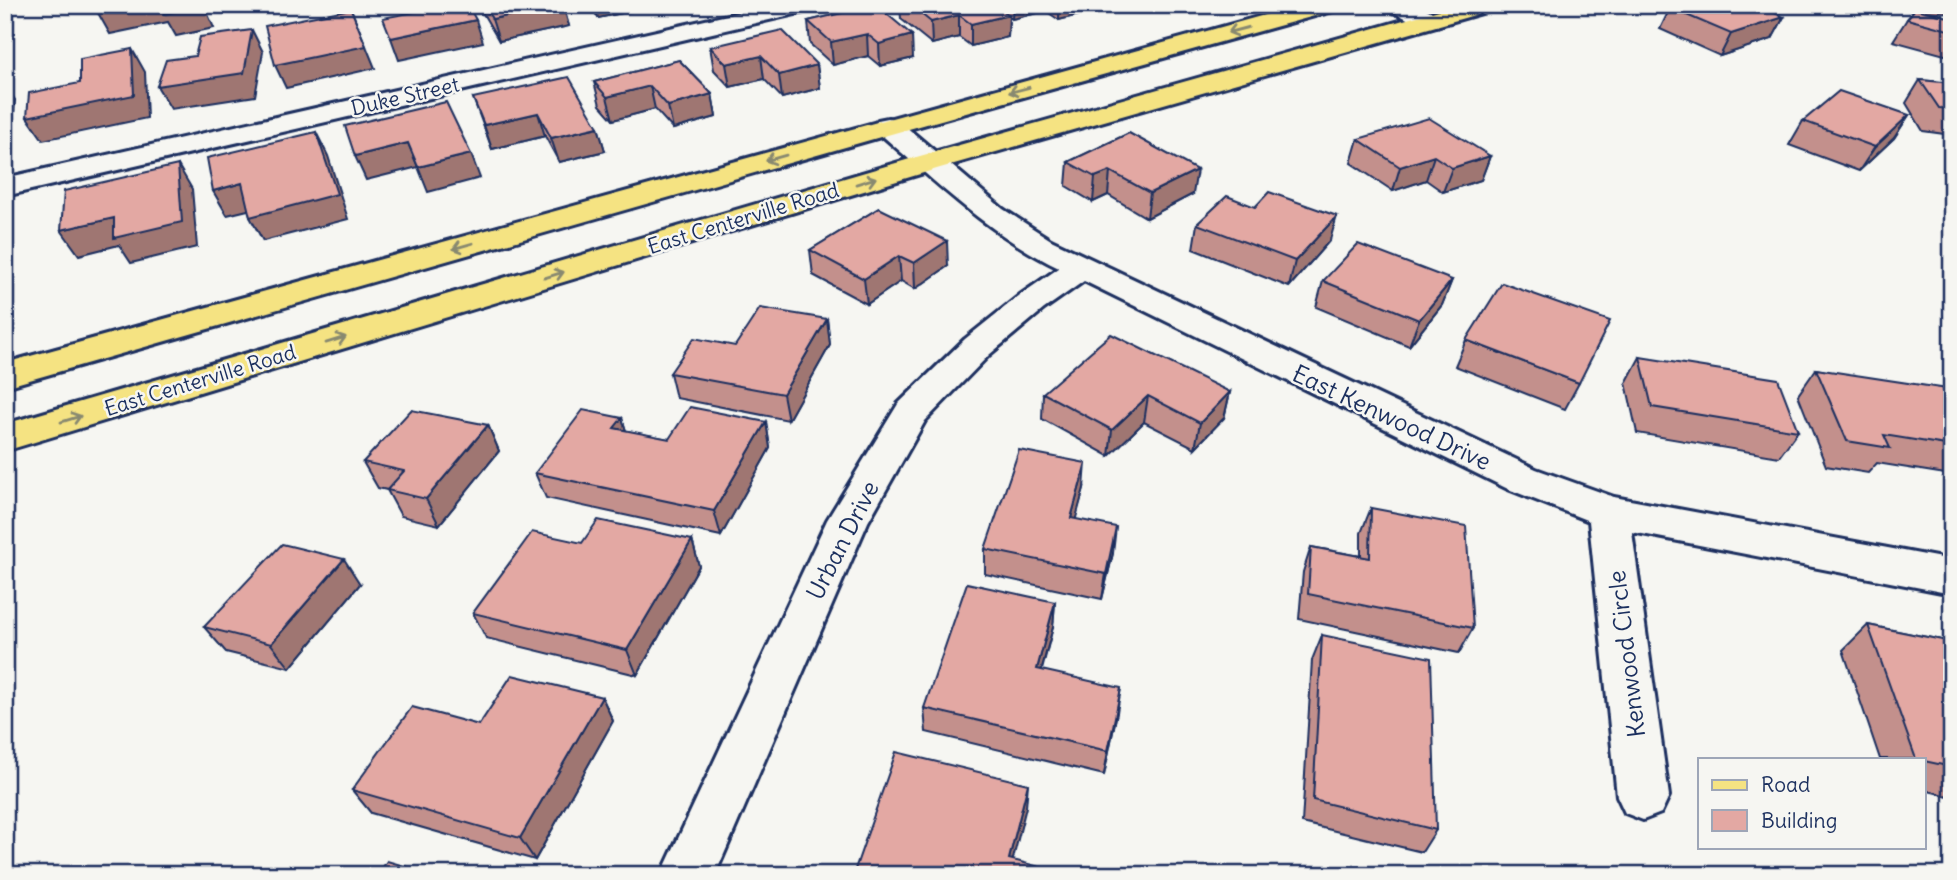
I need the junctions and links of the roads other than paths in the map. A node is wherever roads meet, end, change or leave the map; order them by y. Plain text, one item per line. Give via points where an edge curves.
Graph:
1 (804, 5) edge
2 (1328, 5) edge
3 (1398, 5) edge
4 (1484, 5) edge
5 (1429, 21) junction
6 (888, 126) junction
7 (930, 162) junction
8 (5, 187) edge
9 (1081, 268) junction
10 (5, 376) edge
11 (5, 438) edge
12 (1609, 512) junction
13 (1952, 577) edge
14 (1643, 796) dead end
15 (688, 875) edge

1 - 8 street, Duke Street
2 -> 6 main road, East Centerville Road
3 - 5 street
4 - 5 main road, East Centerville Road
5 - 7 main road, East Centerville Road
6 - 7 street, East Kenwood Drive
6 -> 10 main road, East Centerville Road
7 - 9 street, East Kenwood Drive via 992,215
11 -> 7 main road, East Centerville Road
9 - 12 street, East Kenwood Drive via 1522,479
9 - 15 street, Urban Drive via 977,346 911,413 848,520
12 - 13 street, East Kenwood Drive
12 - 14 street, Kenwood Circle

